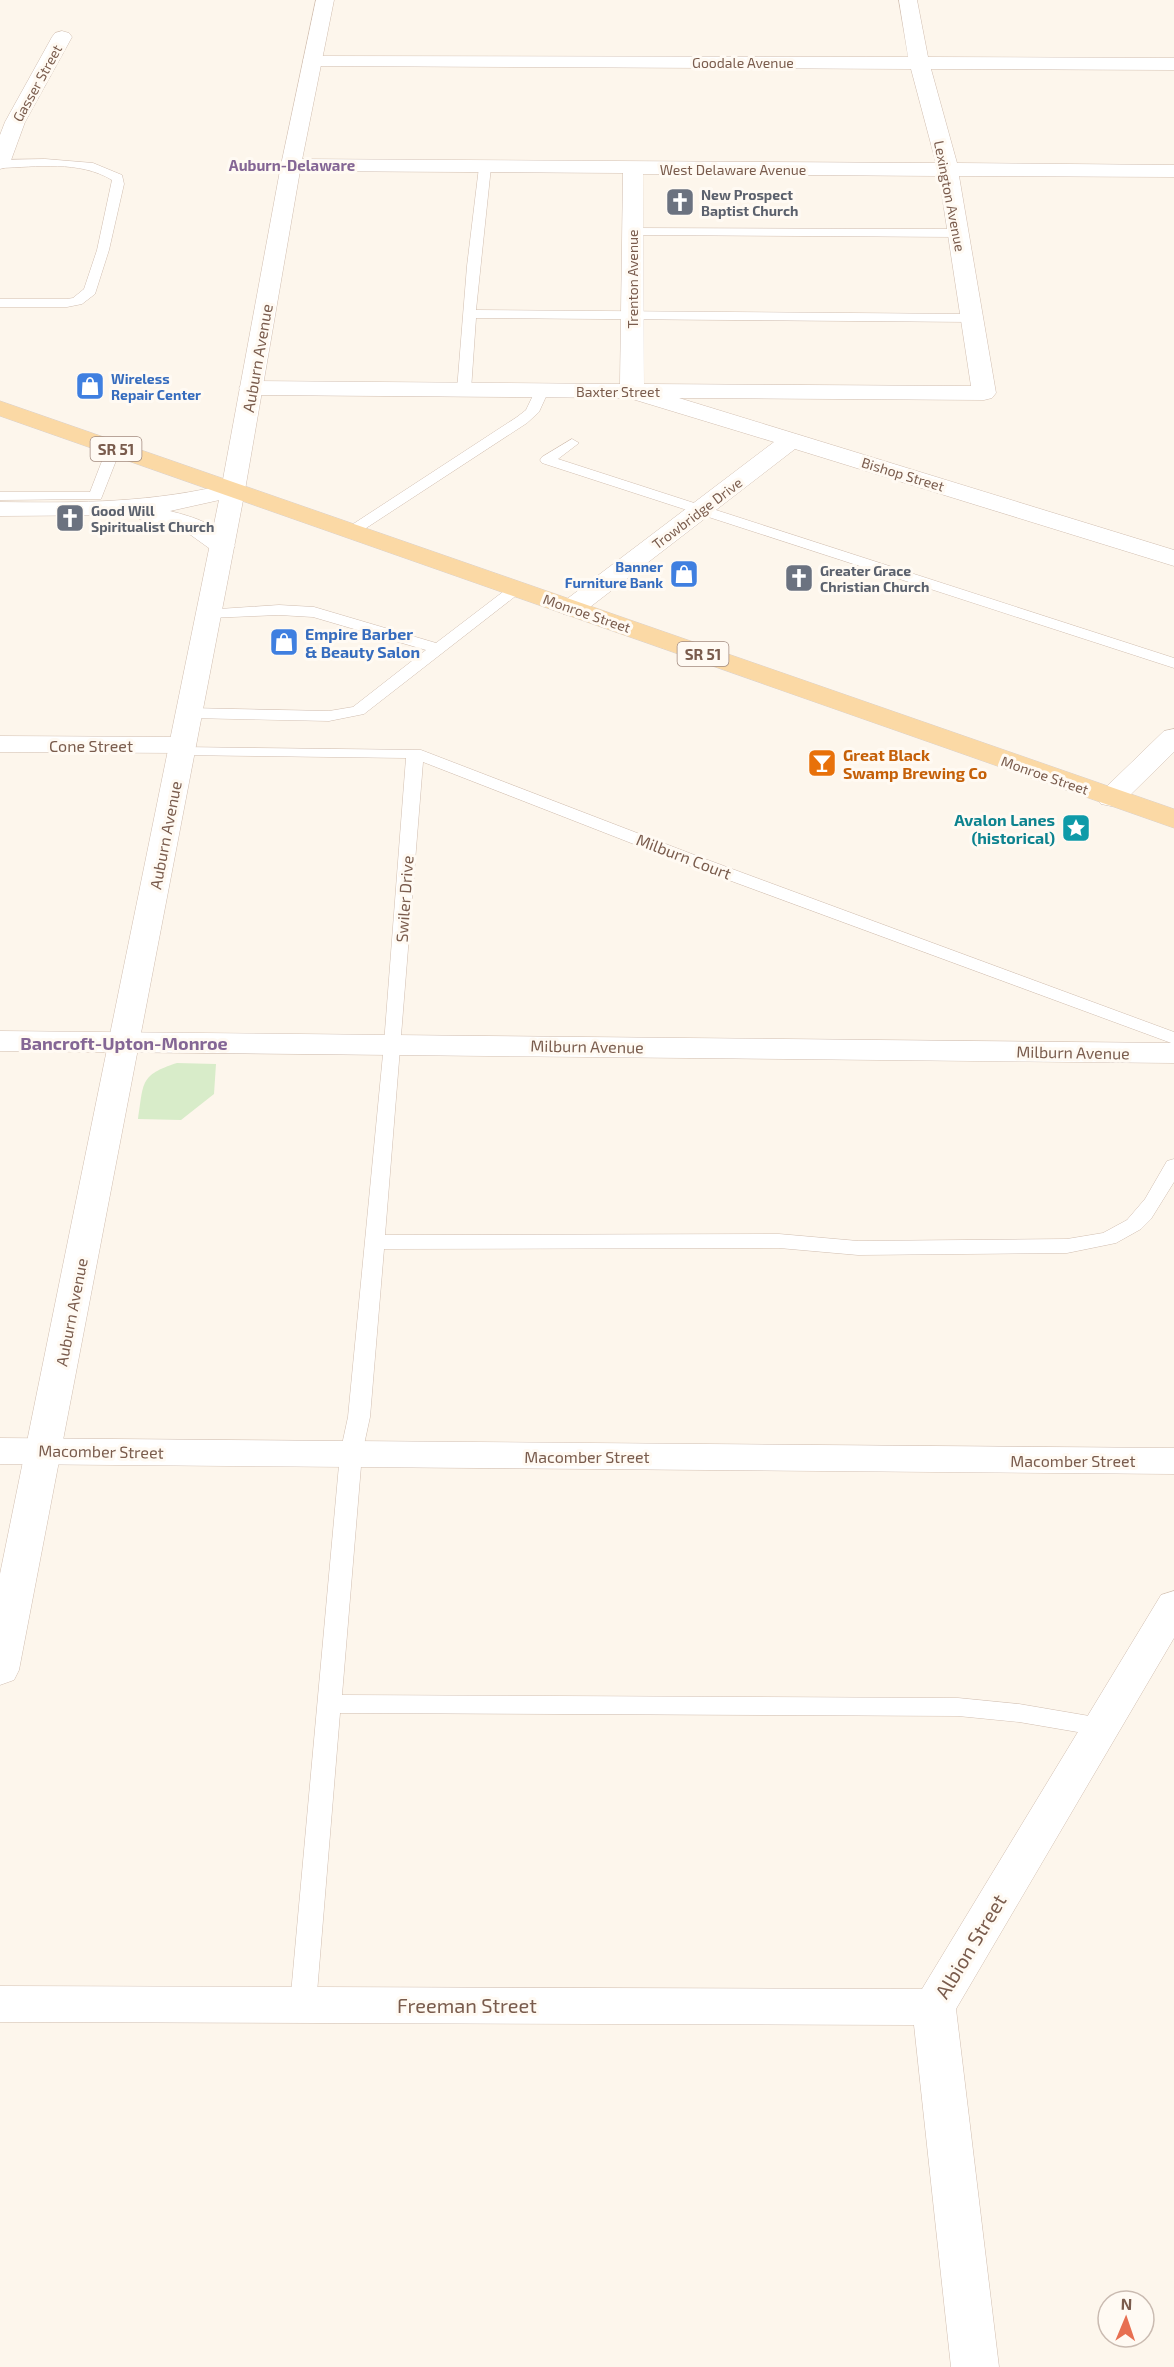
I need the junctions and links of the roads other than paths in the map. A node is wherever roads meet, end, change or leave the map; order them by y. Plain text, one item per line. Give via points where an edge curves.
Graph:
1 (325, 0) edge
2 (908, 0) edge
3 (62, 37) dead end
4 (313, 60) junction
5 (920, 63) junction
6 (1174, 64) edge
7 (0, 163) edge
8 (291, 165) junction
9 (485, 167) junction
10 (633, 168) junction
11 (948, 170) junction
12 (1174, 171) edge
13 (633, 232) junction
14 (958, 233) junction
15 (0, 303) edge
16 (470, 314) junction
17 (632, 315) junction
18 (972, 318) junction
19 (251, 388) junction
20 (464, 390) junction
21 (542, 390) junction
22 (632, 391) junction
23 (984, 393) joint
24 (0, 408) edge
25 (792, 440) junction
26 (572, 442) dead end
27 (114, 448) junction
28 (233, 490) junction
29 (0, 496) edge
30 (95, 503) junction
31 (0, 510) edge
32 (125, 510) junction
33 (700, 510) junction
34 (352, 531) junction
35 (222, 546) junction
36 (1174, 558) edge
37 (517, 588) junction
38 (572, 608) junction
39 (209, 613) junction
40 (438, 649) junction
41 (1174, 663) edge
42 (189, 713) junction
43 (1174, 737) edge
44 (0, 744) edge
45 (182, 749) junction
46 (416, 753) junction
47 (1111, 798) junction
48 (1174, 819) edge
49 (1174, 1038) edge
50 (0, 1041) edge
51 (124, 1042) junction
52 (393, 1044) junction
53 (1174, 1053) edge
54 (1174, 1165) edge
55 (375, 1242) junction
56 (0, 1451) edge
57 (43, 1451) junction
58 (351, 1454) junction
59 (1174, 1461) edge
60 (1174, 1605) edge
61 (0, 1670) edge
62 (329, 1704) junction
63 (1101, 1727) junction
64 (0, 2004) edge
65 (303, 2005) junction
66 (934, 2007) junction
67 (975, 2367) edge

1 - 4 street, Auburn Avenue
2 - 5 street, Lexington Avenue
3 - 7 street, Gasser Street via 15,122
4 - 5 street, Goodale Avenue
4 - 8 street, Auburn Avenue
5 - 6 street, Goodale Avenue
5 - 11 street, Lexington Avenue
7 - 15 lane via 94,167 111,173 118,178 118,184 90,291 67,303
8 - 9 street, West Delaware Avenue
8 - 19 street, Auburn Avenue
9 - 10 street, West Delaware Avenue
9 - 16 lane
10 - 11 street, West Delaware Avenue
10 - 13 street, Trenton Avenue
11 - 12 street, West Delaware Avenue
11 - 14 street, Lexington Avenue
13 - 14 lane
13 - 17 street, Trenton Avenue
14 - 18 street, Lexington Avenue
16 - 17 lane
16 - 20 lane
17 - 18 lane
17 - 22 street, Trenton Avenue
18 - 23 street, Lexington Avenue
19 - 20 street, Baxter Street
19 - 28 street, Auburn Avenue
20 - 21 street, Baxter Street
21 - 22 street, Baxter Street
21 - 34 lane via 532,412 522,420
22 - 23 street, Baxter Street
22 - 25 street, Bishop Street
24 - 27 main road, Monroe Street / SR 51
25 - 33 street, Trowbridge Drive
25 - 36 street, Bishop Street
26 - 33 lane via 547,460
27 - 28 main road, Monroe Street / SR 51
27 - 30 lane
28 - 32 street via 184,503
28 - 34 main road, Monroe Street / SR 51
28 - 35 street, Auburn Avenue
29 - 30 lane
30 - 31 street
30 - 32 street
32 - 35 street via 184,523 211,534
33 - 38 street, Trowbridge Drive
33 - 41 lane
34 - 37 main road, Monroe Street / SR 51
35 - 39 street, Auburn Avenue
37 - 38 main road, Monroe Street / SR 51
37 - 40 lane
38 - 47 main road, Monroe Street / SR 51
39 - 40 lane via 315,612
39 - 42 street, Auburn Avenue
40 - 42 lane via 358,711 329,716
42 - 45 street, Auburn Avenue
43 - 47 street
44 - 45 street, Cone Street
45 - 46 lane, Milburn Court
45 - 51 street, Auburn Avenue
46 - 49 lane, Milburn Court via 691,860
46 - 52 lane, Swiler Drive
47 - 48 main road, Monroe Street / SR 51
50 - 51 street, Milburn Avenue
51 - 52 street, Milburn Avenue
51 - 57 street, Auburn Avenue
52 - 53 street, Milburn Avenue
52 - 55 lane, Swiler Drive
54 - 55 lane via 1150,1208 1133,1227 1120,1236 1067,1246 858,1248 779,1241
55 - 58 lane, Swiler Drive via 359,1417
56 - 57 street, Macomber Street
57 - 58 street, Macomber Street
57 - 61 street, Auburn Avenue
58 - 59 street, Macomber Street
58 - 62 lane, Swiler Drive
60 - 63 street, Albion Street
62 - 63 lane via 949,1707 1019,1713
62 - 65 lane, Swiler Drive
63 - 66 street, Albion Street
64 - 65 street, Freeman Street
65 - 66 street, Freeman Street
66 - 67 street, Albion Street

